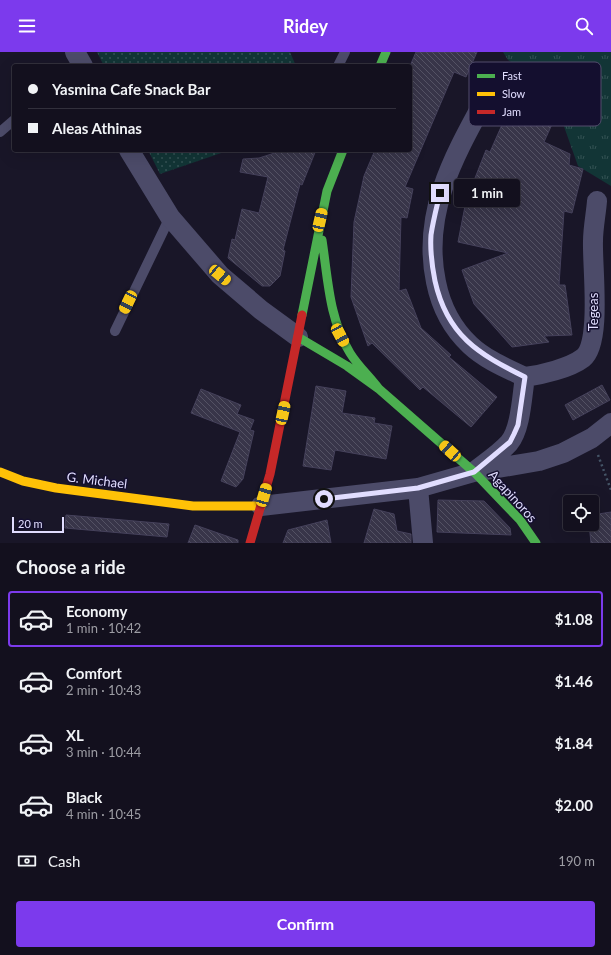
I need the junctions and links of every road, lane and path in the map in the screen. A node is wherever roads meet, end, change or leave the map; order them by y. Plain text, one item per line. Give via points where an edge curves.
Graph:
1 (345, 52) edge
2 (386, 52) edge
3 (339, 64) edge
4 (381, 64) edge
5 (12, 122) edge
6 (471, 126) edge
7 (0, 132) edge
8 (130, 152) edge
9 (342, 152) edge
10 (597, 201) dead end
11 (170, 217) junction
12 (320, 220) junction
13 (115, 331) dead end
14 (298, 337) junction
15 (525, 377) junction
16 (379, 389) junction
17 (611, 423) edge
18 (592, 438) junction
19 (0, 472) edge
20 (474, 472) junction
21 (418, 488) junction
22 (611, 490) edge
23 (193, 506) junction
24 (261, 506) junction
25 (220, 515) dead end
26 (250, 543) edge
27 (424, 543) edge
28 (536, 543) edge

1 - 3 lane
2 - 4 main road
5 - 7 lane
6 - 15 street via 451,164 440,193 431,235 433,269 439,297 449,320 470,345 493,362
8 - 11 street
9 - 12 main road via 327,191
10 - 15 street, Tegeas via 593,240 594,322 590,348 583,358 550,373
11 - 13 lane
11 - 14 street via 220,275
12 - 14 main road
12 - 16 main road via 332,314 350,353
14 - 16 main road via 347,366
14 - 24 main road
15 - 20 street via 518,425 510,442
16 - 20 main road, Agapinoros
17 - 18 street
18 - 20 street via 563,453 539,461
18 - 22 path
19 - 23 main road, G. Michael via 56,488
20 - 21 street
20 - 28 main road, Agapinoros via 520,520
21 - 24 street
21 - 27 street
23 - 24 main road, G. Michael
23 - 25 main road, G. Michael
24 - 26 main road via 252,524

